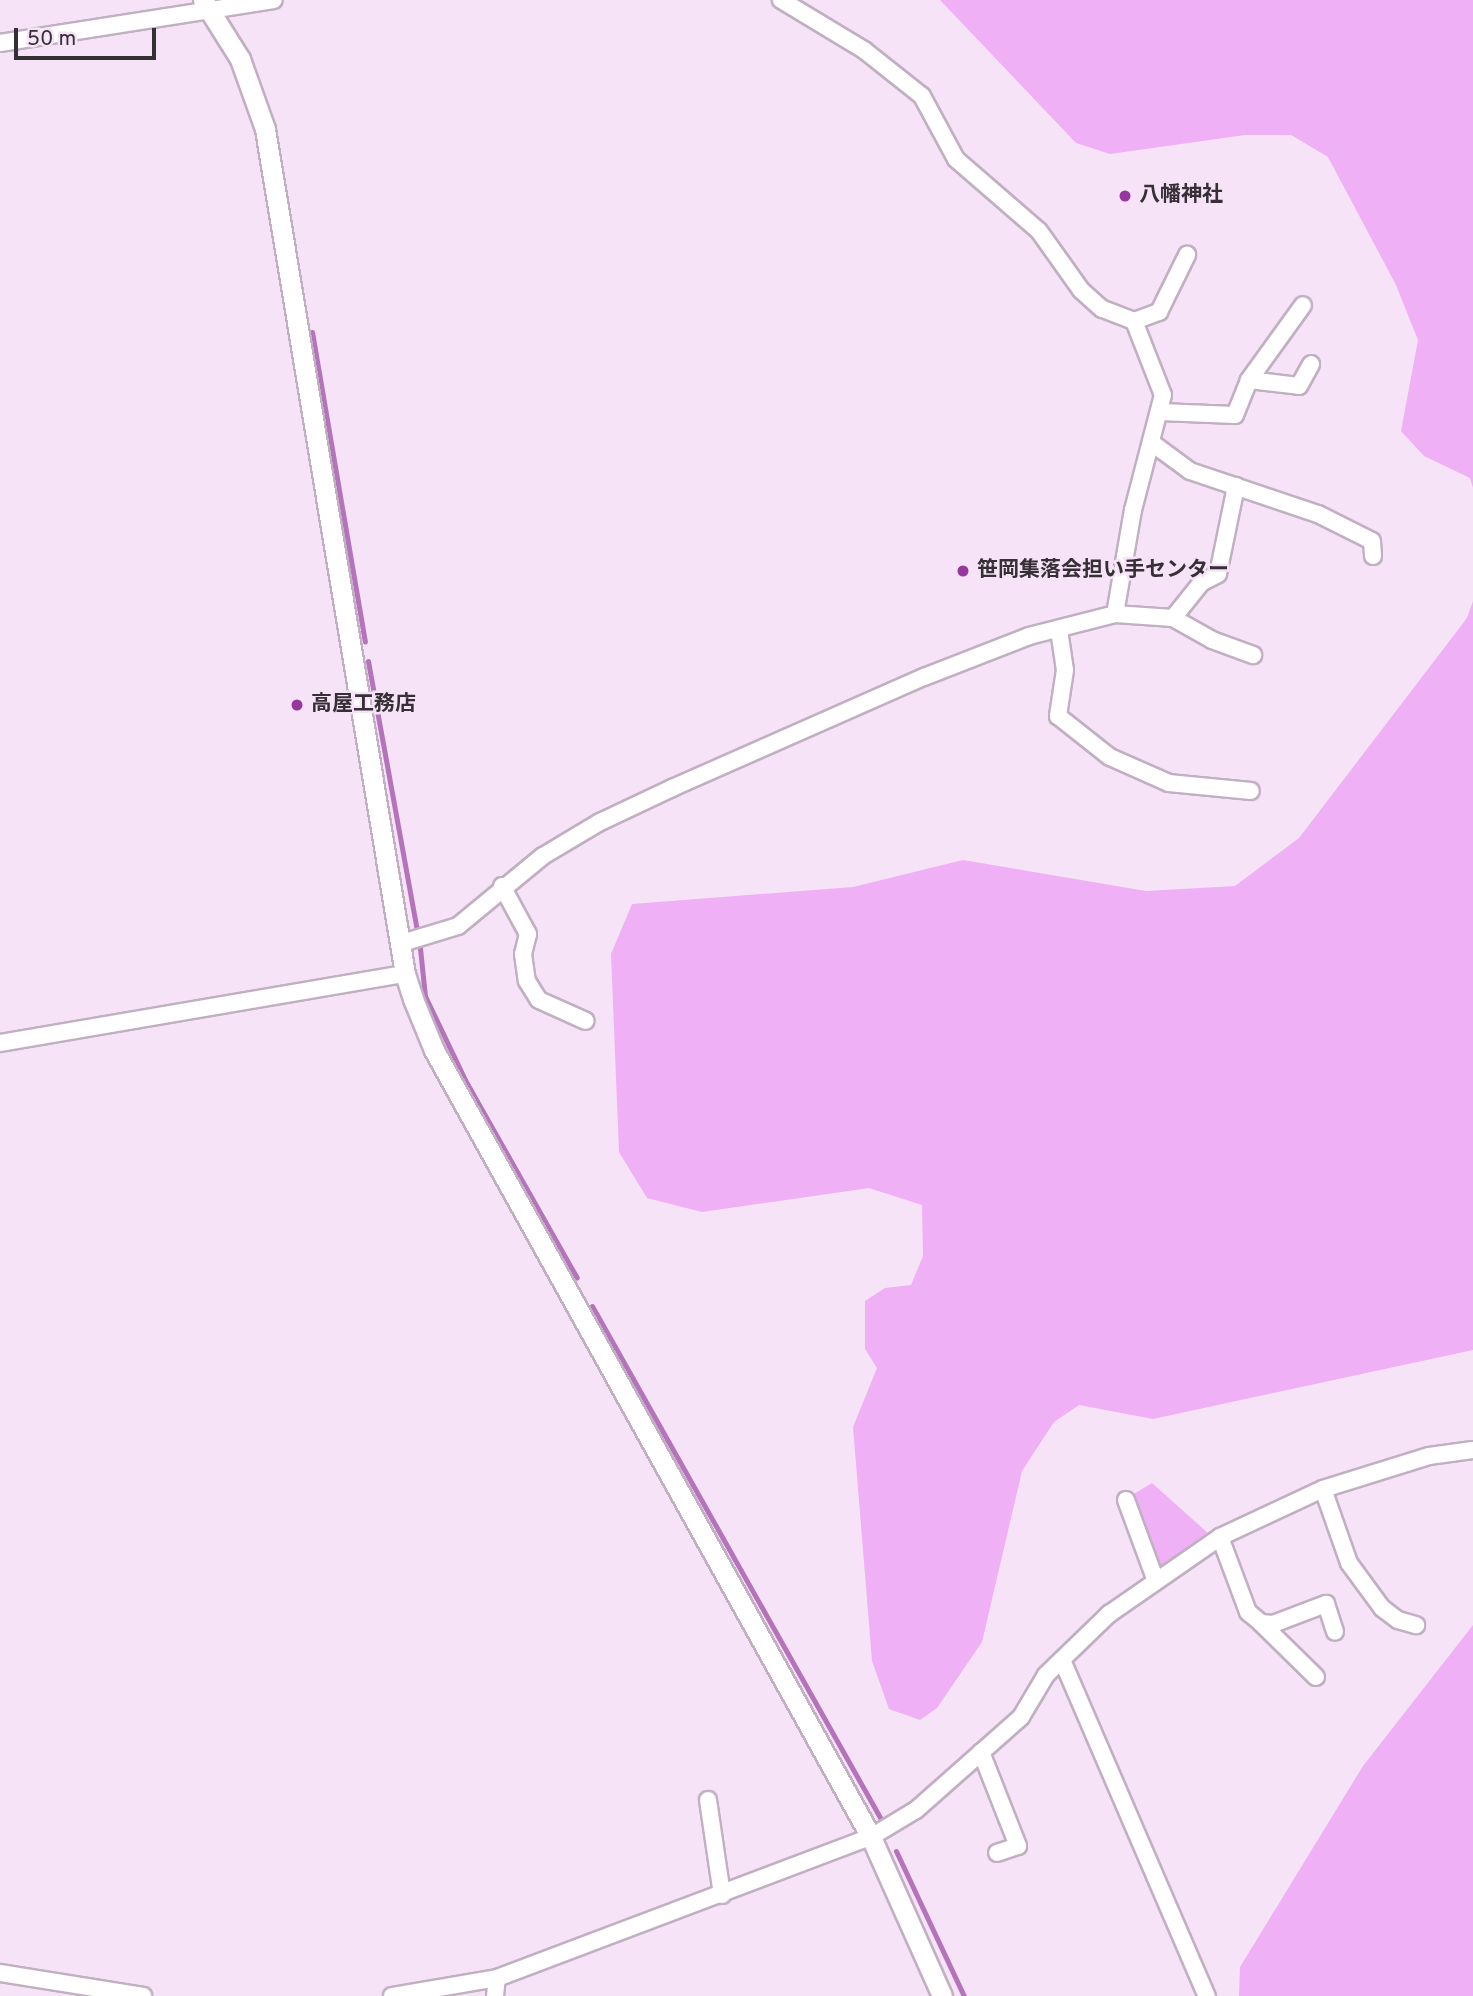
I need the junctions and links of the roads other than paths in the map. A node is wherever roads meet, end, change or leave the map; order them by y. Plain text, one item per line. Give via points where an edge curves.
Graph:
1 (274, 0) edge
2 (780, 0) edge
3 (208, 4) edge
4 (0, 43) edge
5 (1186, 256) dead end
6 (1303, 305) dead end
7 (1134, 321) junction
8 (1311, 364) dead end
9 (1249, 380) junction
10 (1160, 411) junction
11 (1152, 443) junction
12 (1236, 486) junction
13 (1373, 556) dead end
14 (1115, 614) junction
15 (1173, 618) junction
16 (1059, 630) junction
17 (1253, 655) dead end
18 (1251, 792) dead end
19 (502, 886) junction
20 (402, 943) junction
21 (405, 974) junction
22 (586, 1021) dead end
23 (0, 1043) edge
24 (1473, 1450) edge
25 (1323, 1489) junction
26 (1126, 1500) dead end
27 (1220, 1537) junction
28 (1156, 1581) junction
29 (1261, 1623) junction
30 (1416, 1625) dead end
31 (1335, 1632) dead end
32 (1062, 1660) junction
33 (1317, 1677) dead end
34 (981, 1752) junction
35 (708, 1800) dead end
36 (871, 1837) junction
37 (998, 1853) dead end
38 (722, 1895) junction
39 (0, 1973) edge
40 (497, 1978) junction
41 (143, 1996) edge
42 (392, 1996) edge
43 (495, 1996) edge
44 (942, 1996) edge
45 (1207, 1996) edge

1 - 3 street
2 - 7 street via 864,50 922,96 956,159 1039,230 1081,290 1102,309
3 - 4 street
3 - 20 street via 240,59 265,129
5 - 7 street via 1158,312
6 - 9 street
7 - 10 street via 1163,395
8 - 9 street via 1299,386
9 - 10 street via 1235,415
10 - 11 street
11 - 12 street via 1190,471
11 - 14 street via 1133,510
12 - 13 street via 1318,514 1373,541
12 - 15 street via 1218,574 1201,583
14 - 15 street
14 - 16 street
15 - 17 street via 1212,640
16 - 18 street via 1065,670 1058,716 1110,757 1169,783
16 - 19 street via 924,677 672,788 600,822
19 - 20 street via 458,926
19 - 22 street via 527,934 523,954 527,981 539,1000
20 - 21 street
21 - 23 street
21 - 36 street via 440,1061
24 - 25 street via 1429,1456
25 - 27 street
25 - 30 street via 1349,1563 1382,1608 1398,1620
26 - 28 street
27 - 28 street
27 - 29 street via 1248,1612
28 - 32 street via 1109,1614
29 - 31 street via 1273,1624 1326,1604
29 - 33 street
32 - 34 street via 1046,1675 1021,1717
32 - 45 street
34 - 36 street via 916,1810
34 - 37 street via 1018,1846
35 - 38 street
36 - 38 street
36 - 44 street
38 - 40 street
39 - 41 street
40 - 42 street
40 - 43 street

